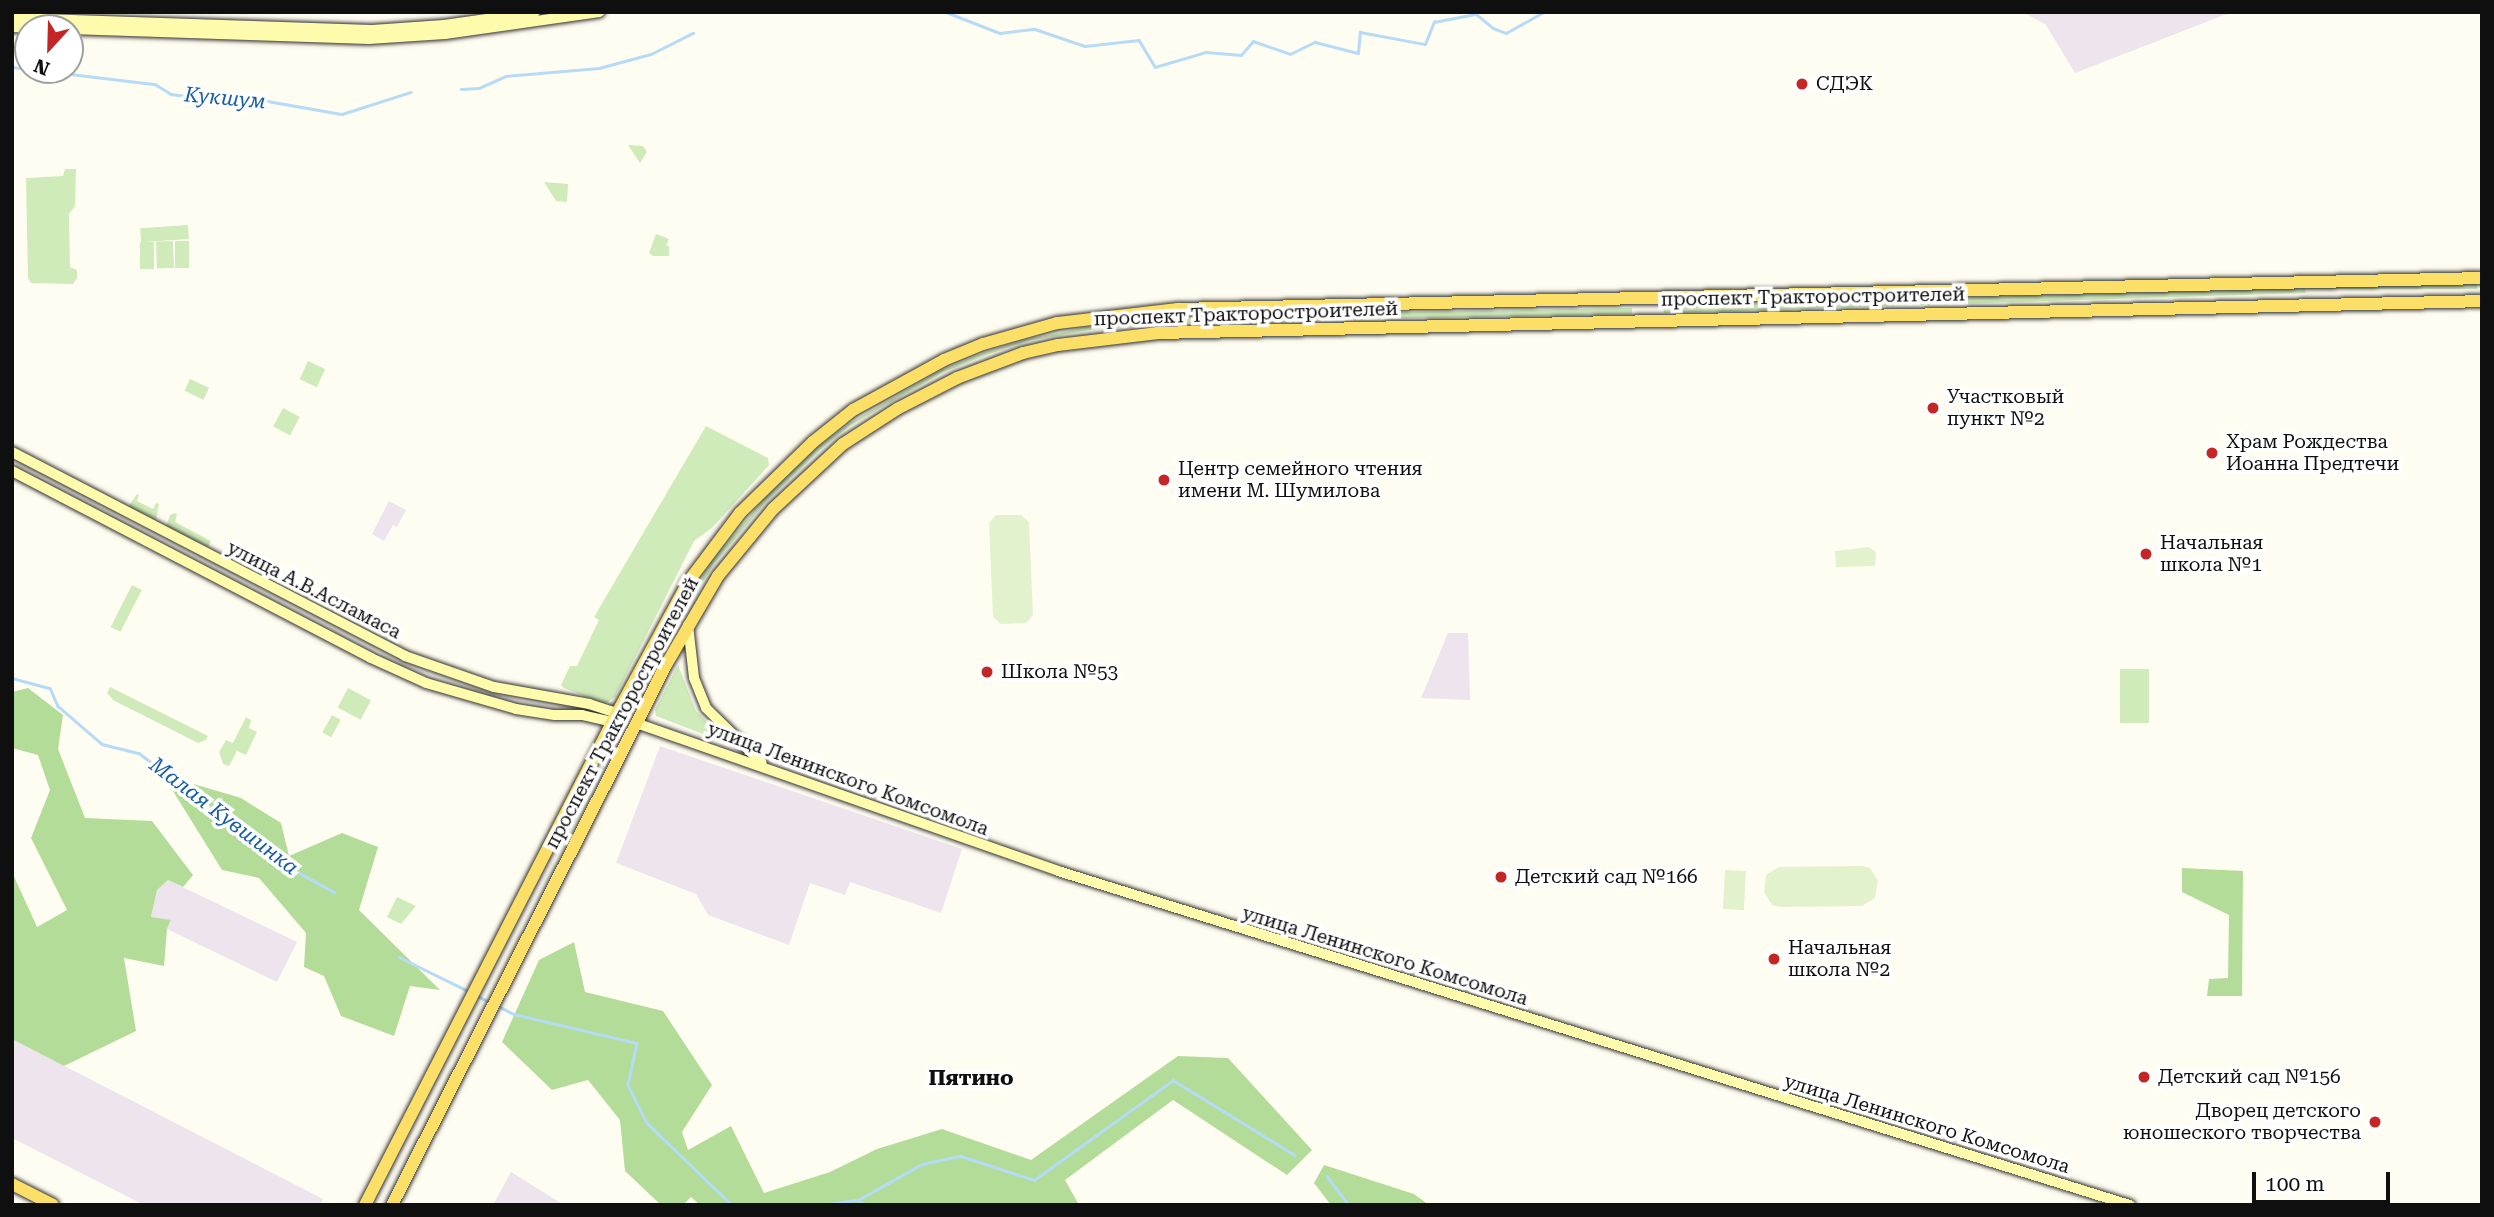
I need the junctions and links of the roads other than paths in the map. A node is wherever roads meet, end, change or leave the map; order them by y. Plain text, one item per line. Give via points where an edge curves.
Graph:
1 (535, 12) edge
2 (598, 12) edge
3 (12, 18) edge
4 (84, 29) edge
5 (240, 30) junction
6 (2482, 278) edge
7 (1657, 297) junction
8 (2482, 301) edge
9 (1658, 320) junction
10 (12, 452) edge
11 (12, 471) edge
12 (688, 624) junction
13 (405, 656) junction
14 (399, 671) junction
15 (615, 718) junction
16 (636, 723) junction
17 (770, 769) junction
18 (12, 1184) edge
19 (53, 1205) edge
20 (365, 1205) edge
21 (392, 1205) edge
22 (2130, 1205) edge

1 - 5 street via 404,29
2 - 5 street via 404,37 327,39
3 - 5 street
4 - 5 street
6 - 7 main road, проспект Тракторостроителей
7 - 9 main road
7 - 15 main road, проспект Тракторостроителей via 1150,311 1057,323 983,344 853,410 763,488 688,582
8 - 9 main road, проспект Тракторостроителей
9 - 12 main road, проспект Тракторостроителей via 1158,333 1080,341 1023,353 927,392 843,444 754,529
10 - 13 street, улица А.В.Асламаса
11 - 14 street, улица А.В.Асламаса
12 - 16 main road, проспект Тракторостроителей
12 - 17 street via 694,678 706,708 746,751
13 - 14 street
13 - 15 street, улица А.В.Асламаса via 494,687 571,701
14 - 15 street, улица А.В.Асламаса via 503,706
15 - 16 main road
15 - 20 main road, проспект Тракторостроителей
16 - 17 street, улица Ленинского Комсомола
16 - 21 main road, проспект Тракторостроителей
17 - 22 street, улица Ленинского Комсомола via 1058,872
18 - 19 main road

